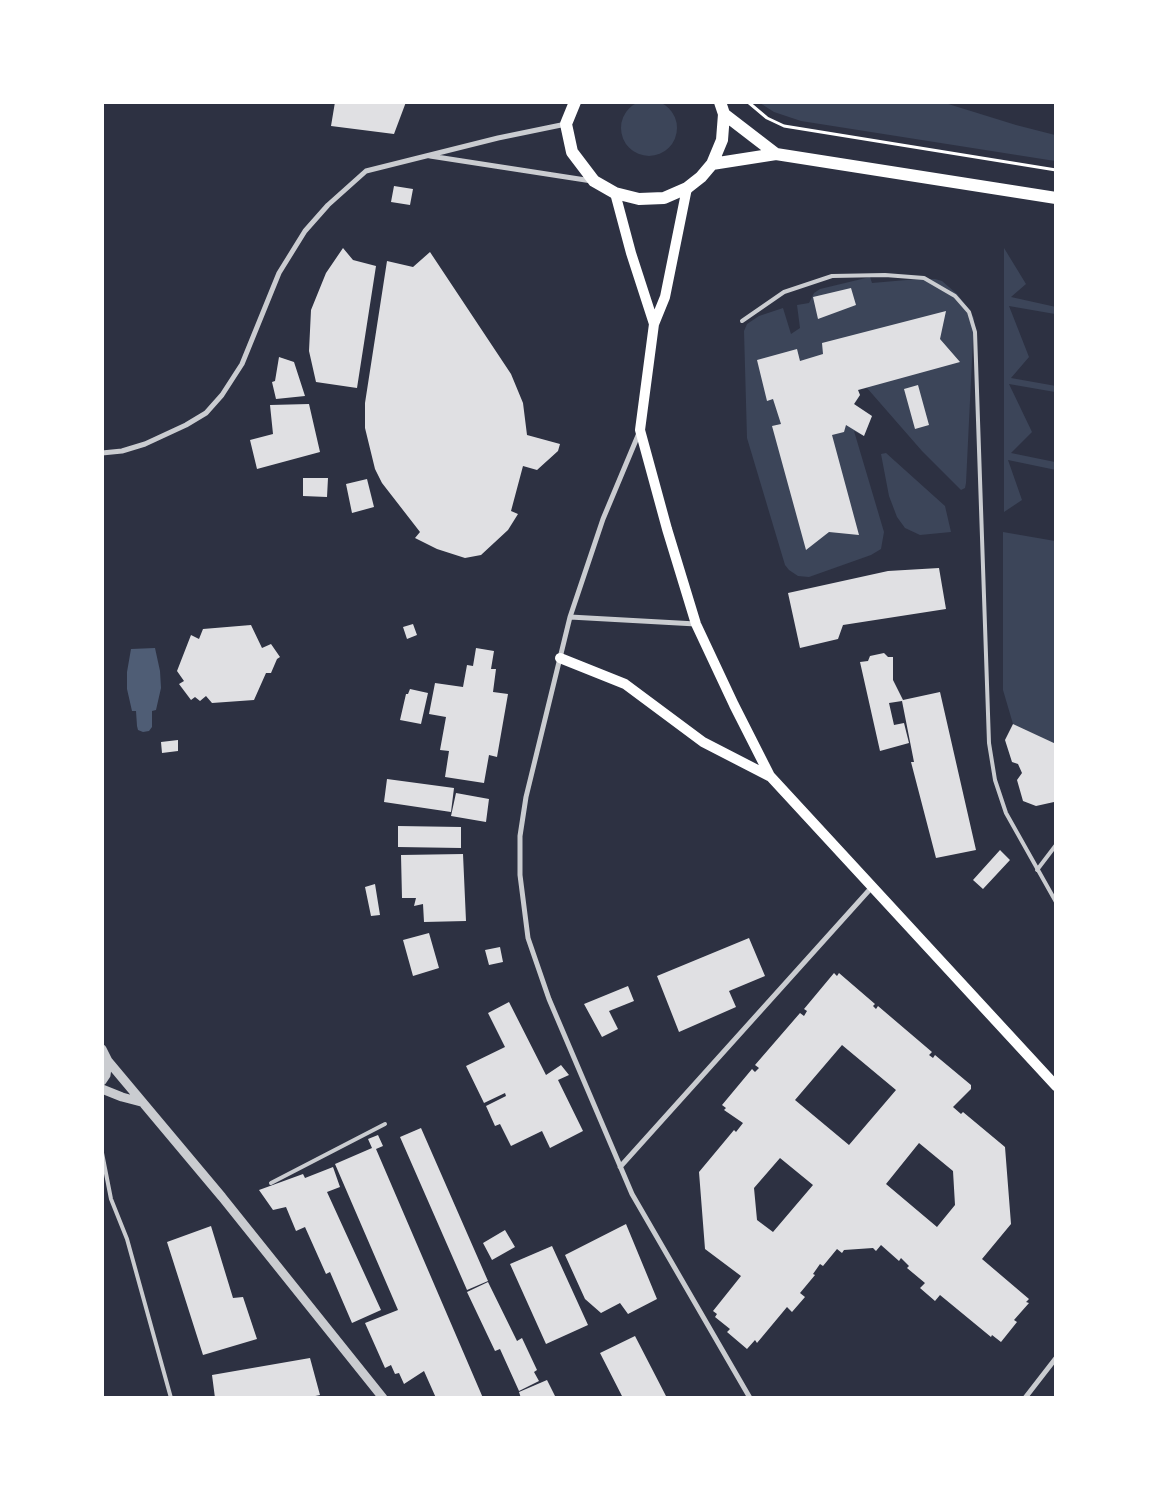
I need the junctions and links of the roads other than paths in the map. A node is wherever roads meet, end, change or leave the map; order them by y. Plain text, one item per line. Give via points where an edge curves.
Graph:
1 (575, 103) edge
2 (722, 108) edge
3 (566, 124) junction
4 (776, 154) junction
5 (427, 156) junction
6 (712, 164) junction
7 (594, 181) junction
8 (687, 188) junction
9 (615, 193) junction
10 (1056, 198) edge
11 (742, 322) dead end
12 (654, 324) junction
13 (640, 430) junction
14 (102, 453) edge
15 (570, 616) junction
16 (696, 624) junction
17 (560, 658) junction
18 (770, 776) junction
19 (1056, 845) edge
20 (1037, 870) junction
21 (872, 887) junction
22 (1056, 902) edge
23 (102, 1048) edge
24 (108, 1061) junction
25 (102, 1081) edge
26 (1056, 1086) edge
27 (102, 1089) edge
28 (142, 1102) junction
29 (385, 1124) dead end
30 (102, 1153) edge
31 (620, 1168) junction
32 (271, 1182) dead end
33 (1056, 1358) edge
34 (171, 1398) edge
35 (383, 1398) edge
36 (750, 1398) edge
37 (1025, 1398) edge

1 - 3 main road
2 - 4 main road
2 - 6 main road via 722,140
3 - 5 street
3 - 7 main road via 572,152
4 - 6 main road
4 - 10 main road
5 - 7 street
5 - 14 street via 366,171 305,231 279,273 242,364 206,413 145,444
6 - 8 main road
7 - 9 main road
8 - 9 main road via 664,198 639,199
8 - 12 main road via 665,296
9 - 12 main road
11 - 20 lane via 784,292 832,276 924,278 955,296 969,312 976,332 989,743 995,780 1006,813
12 - 13 main road
13 - 15 street via 603,519
13 - 16 main road
15 - 16 street
15 - 17 street
16 - 18 main road
17 - 18 main road via 625,684 703,742
17 - 31 street via 526,797 520,836 520,875 528,938
18 - 21 main road
19 - 20 lane
20 - 22 lane
21 - 26 main road
21 - 31 street
23 - 24 street
24 - 25 street
24 - 28 street
27 - 28 street
28 - 35 street
29 - 32 lane
30 - 34 lane via 111,1199 127,1239
31 - 36 street
33 - 37 street

